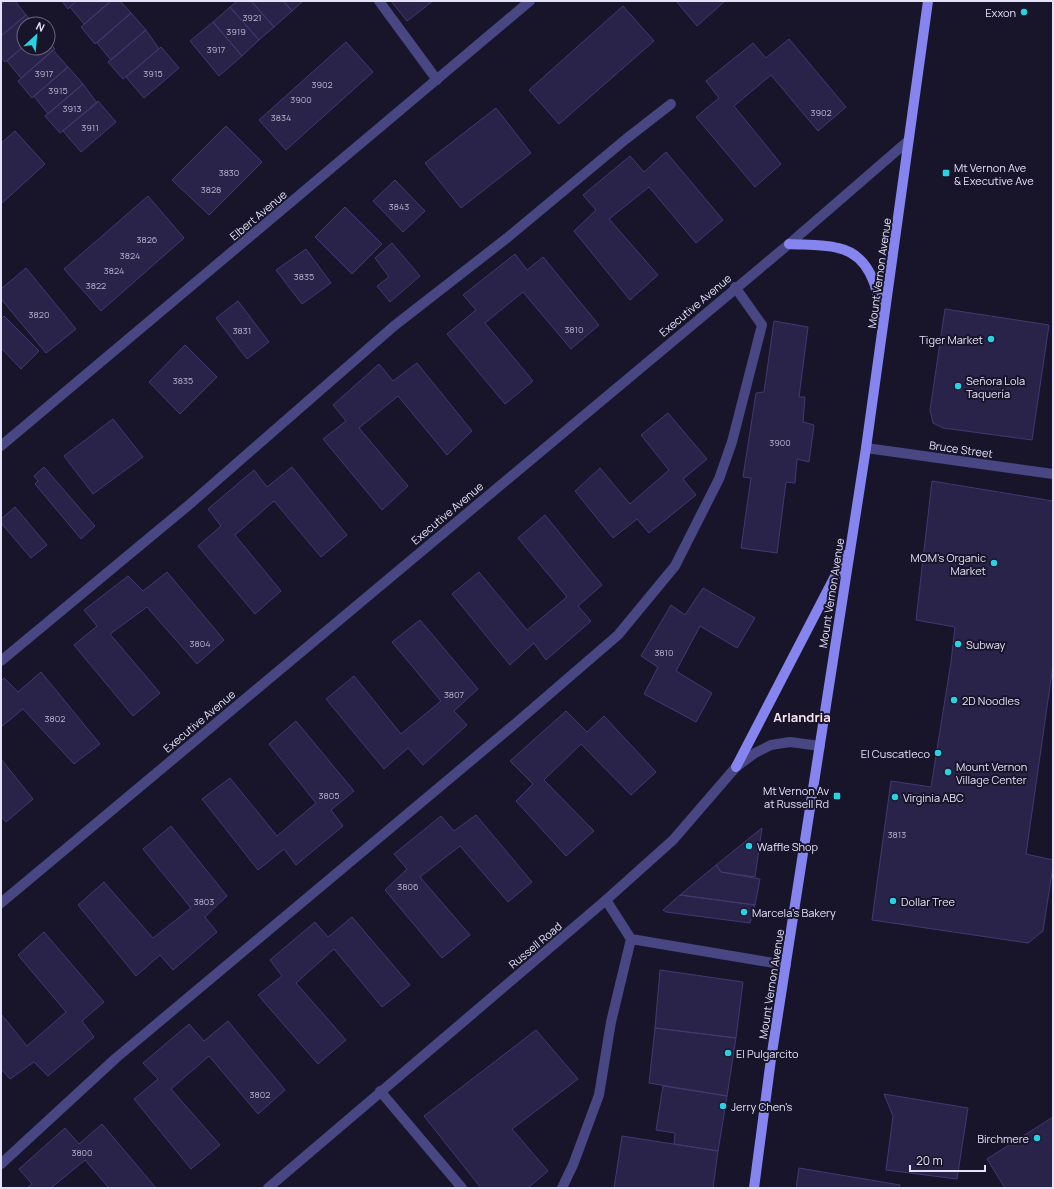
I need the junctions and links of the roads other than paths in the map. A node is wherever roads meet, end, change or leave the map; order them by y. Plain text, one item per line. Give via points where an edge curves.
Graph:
1 (379, 1) edge
2 (530, 1) edge
3 (928, 1) edge
4 (437, 80) junction
5 (671, 104) dead end
6 (908, 141) junction
7 (789, 244) junction
8 (735, 287) junction
9 (883, 333) junction
10 (1, 446) edge
11 (866, 448) junction
12 (1053, 474) edge
13 (851, 546) junction
14 (1, 661) edge
15 (820, 746) junction
16 (736, 767) junction
17 (606, 900) junction
18 (1, 903) edge
19 (631, 939) junction
20 (786, 965) junction
21 (380, 1091) junction
22 (1, 1164) edge
23 (268, 1188) edge
24 (462, 1188) edge
25 (562, 1188) edge
26 (754, 1188) edge

1 - 4 street
2 - 4 street, Elbert Avenue
3 - 6 main road, Mount Vernon Avenue
4 - 10 street, Elbert Avenue
5 - 14 street via 507,238 394,326 190,504
6 - 7 street, Executive Avenue
6 - 9 main road, Mount Vernon Avenue
7 - 8 street, Executive Avenue
7 - 9 main road via 837,247 848,250 863,262 874,280
8 - 18 street, Executive Avenue
8 - 22 street via 762,325 732,442 719,479 675,566 618,635 116,1058
9 - 11 main road, Mount Vernon Avenue
11 - 12 street, Bruce Street
11 - 13 main road, Mount Vernon Avenue
13 - 15 main road, Mount Vernon Avenue
13 - 16 main road
15 - 16 street, Russell Road via 790,742 771,745
15 - 20 main road, Mount Vernon Avenue
16 - 17 street, Russell Road via 673,840
17 - 19 street
17 - 21 street, Russell Road
19 - 20 street
19 - 25 street via 611,1022 599,1095
20 - 26 main road, Mount Vernon Avenue
21 - 23 street, Russell Road
21 - 24 street

